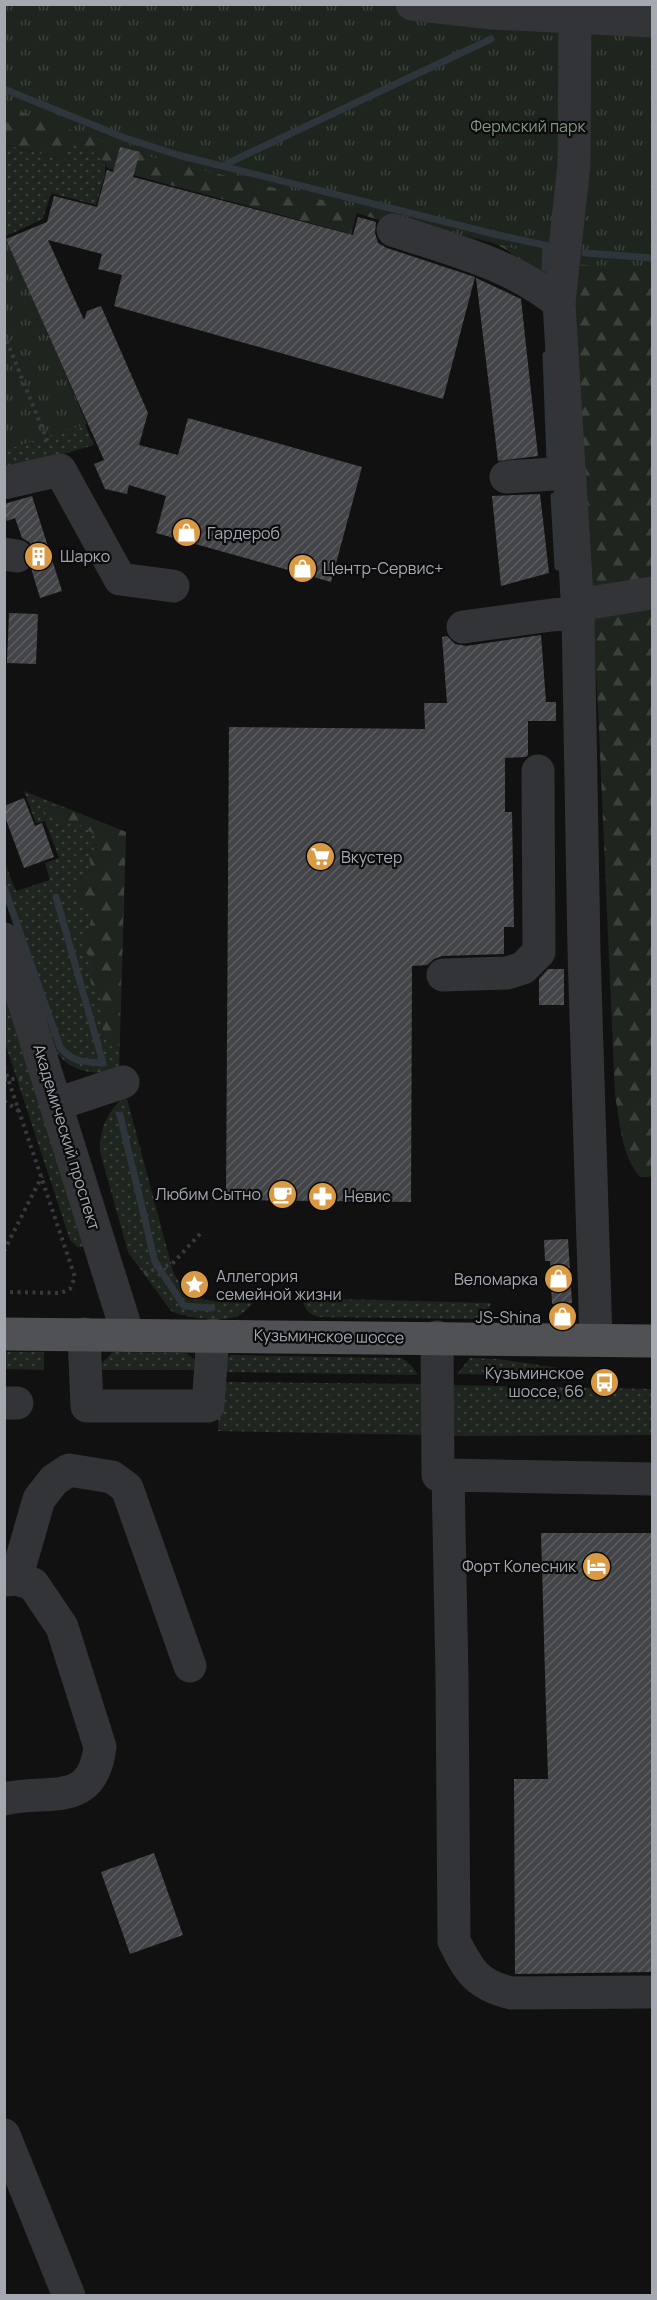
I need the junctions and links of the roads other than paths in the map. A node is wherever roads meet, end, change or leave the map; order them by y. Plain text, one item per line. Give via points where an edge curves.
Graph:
1 (412, 4) edge
2 (575, 17) junction
3 (652, 21) edge
4 (393, 230) dead end
5 (559, 303) junction
6 (570, 473) junction
7 (506, 477) dead end
8 (4, 483) edge
9 (173, 586) dead end
10 (652, 593) edge
11 (577, 609) junction
12 (463, 627) dead end
13 (538, 771) dead end
14 (4, 939) edge
15 (584, 951) junction
16 (539, 952) junction
17 (443, 975) dead end
18 (123, 1082) dead end
19 (57, 1104) junction
20 (4, 1334) edge
21 (84, 1334) junction
22 (128, 1335) junction
23 (213, 1335) junction
24 (437, 1337) junction
25 (596, 1340) junction
26 (652, 1341) edge
27 (448, 1475) junction
28 (652, 1479) edge
29 (10, 1580) edge
30 (190, 1666) dead end
31 (4, 1799) edge
32 (652, 1992) edge
33 (4, 2135) edge
34 (69, 2295) edge

1 - 2 street
2 - 3 street
2 - 5 street via 574,164
4 - 5 street via 506,269
5 - 6 street
6 - 7 street
6 - 11 street
8 - 9 street via 60,470 120,579
10 - 11 street
11 - 12 street
11 - 15 street
13 - 16 street
14 - 19 street, Академический проспект
15 - 16 street
15 - 25 street
16 - 17 street via 523,968 507,973
18 - 19 street
19 - 22 street, Академический проспект
20 - 21 main road, Кузьминское шоссе
21 - 22 main road, Кузьминское шоссе
21 - 23 street via 87,1406 208,1406
22 - 23 main road, Кузьминское шоссе
23 - 24 main road, Кузьминское шоссе
24 - 25 main road, Кузьминское шоссе
24 - 27 street via 438,1475
25 - 26 main road, Кузьминское шоссе
27 - 28 street
27 - 32 street via 454,1941 467,1967 489,1988 511,1993
29 - 30 street via 39,1499 54,1480 69,1470 112,1477 127,1488
29 - 31 street via 33,1584 62,1627 100,1747 90,1780 68,1794
33 - 34 street

